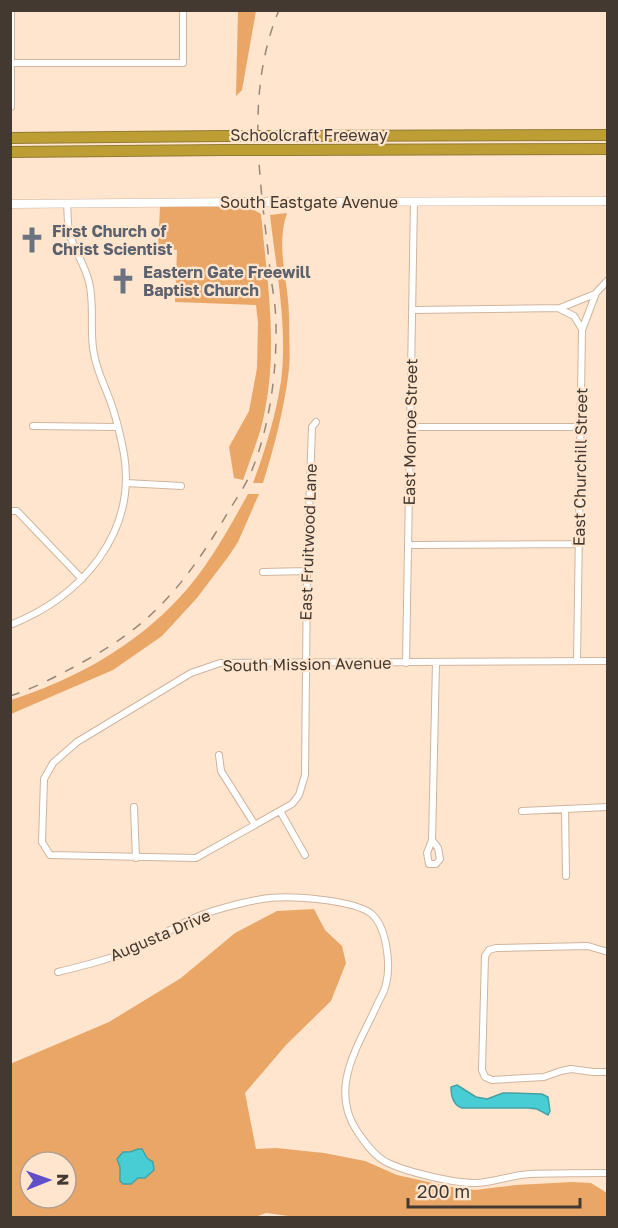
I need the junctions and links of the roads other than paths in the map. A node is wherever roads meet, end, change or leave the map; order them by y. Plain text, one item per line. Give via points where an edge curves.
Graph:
1 (11, 10) edge
2 (183, 10) edge
3 (11, 63) edge
4 (11, 107) edge
5 (608, 135) edge
6 (10, 138) edge
7 (608, 149) edge
8 (10, 152) edge
9 (414, 201) junction
10 (608, 201) edge
11 (10, 204) edge
12 (67, 204) junction
13 (608, 280) edge
14 (596, 293) junction
15 (560, 308) junction
16 (412, 310) junction
17 (582, 330) junction
18 (316, 422) dead end
19 (33, 426) dead end
20 (118, 427) junction
21 (410, 427) junction
22 (580, 427) junction
23 (126, 483) junction
24 (181, 486) dead end
25 (10, 511) edge
26 (578, 544) junction
27 (408, 545) junction
28 (263, 572) dead end
29 (307, 572) junction
30 (82, 579) junction
31 (10, 625) edge
32 (577, 661) junction
33 (608, 661) edge
34 (305, 663) junction
35 (406, 663) junction
36 (436, 663) junction
37 (219, 755) dead end
38 (44, 779) joint
39 (134, 807) dead end
40 (608, 807) edge
41 (565, 809) junction
42 (280, 811) junction
43 (522, 811) dead end
44 (255, 825) junction
45 (432, 840) dead end
46 (304, 855) dead end
47 (136, 858) junction
48 (566, 876) dead end
49 (608, 952) edge
50 (58, 972) dead end
51 (608, 1072) edge
52 (608, 1173) edge

1 - 3 street
2 - 3 street via 183,63
3 - 4 street
5 - 6 highway, Schoolcraft Freeway, bridge
7 - 8 highway, Schoolcraft Freeway, bridge
9 - 10 street, South Eastgate Avenue
9 - 12 street, South Eastgate Avenue, bridge
9 - 16 street, East Monroe Street
11 - 12 street, South Eastgate Avenue
12 - 20 street via 70,234 90,284 94,354
13 - 14 street, East Churchill Street
14 - 15 street
14 - 17 street, East Churchill Street
15 - 16 street
15 - 17 street via 574,316
16 - 21 street, East Monroe Street
17 - 22 street, East Churchill Street
18 - 29 street, East Fruitwood Lane via 312,428
19 - 20 street
20 - 23 street
21 - 22 street
21 - 27 street, East Monroe Street
22 - 26 street, East Churchill Street
23 - 24 street
23 - 30 street via 112,537 101,558
25 - 30 street via 17,511
26 - 27 street
26 - 32 street, East Churchill Street
27 - 35 street, East Monroe Street
28 - 29 street
29 - 34 street, East Fruitwood Lane
30 - 31 street via 49,607
32 - 33 street, South Mission Avenue
32 - 36 street, South Mission Avenue
34 - 35 street, South Mission Avenue
34 - 38 street, South Mission Avenue via 220,663 191,673 77,741 53,763
34 - 42 street, East Fruitwood Lane via 305,775 299,795
35 - 36 street, South Mission Avenue
36 - 45 street
37 - 44 street via 221,771
38 - 47 street, East Fruitwood Lane via 42,842 50,855
39 - 47 street
40 - 41 street
41 - 43 street
41 - 48 street
42 - 44 street, East Fruitwood Lane
42 - 46 street
44 - 47 street, East Fruitwood Lane via 196,858
49 - 51 street via 588,946 489,950 485,956 482,1070 492,1080 544,1077 572,1069
50 - 52 street, Augusta Drive via 138,948 195,917 261,899 315,899 370,912 386,942 386,985 348,1065 344,1088 345,1106 363,1142 387,1162 464,1182 528,1174

